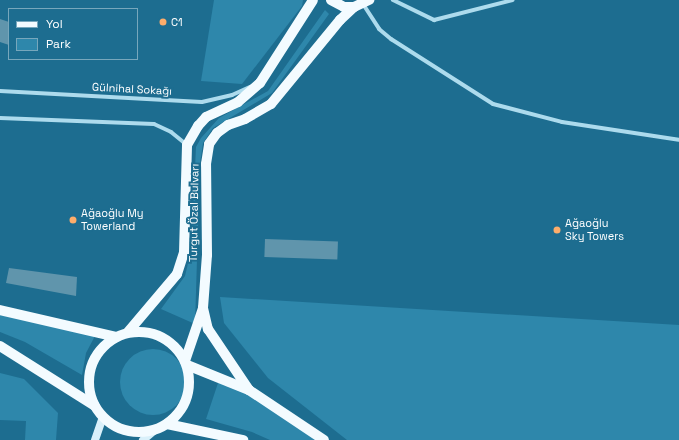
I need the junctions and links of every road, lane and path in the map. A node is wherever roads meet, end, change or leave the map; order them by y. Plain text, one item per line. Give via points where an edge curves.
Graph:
1 (313, 0) edge
2 (331, 0) edge
3 (393, 0) edge
4 (513, 0) edge
5 (362, 4) edge
6 (260, 83) junction
7 (0, 91) edge
8 (0, 118) edge
9 (679, 140) edge
10 (187, 146) junction
11 (203, 308) junction
12 (0, 310) edge
13 (128, 332) junction
14 (116, 336) junction
15 (0, 346) edge
16 (186, 363) junction
17 (249, 390) junction
18 (95, 406) junction
19 (103, 417) junction
20 (167, 424) junction
21 (155, 430) junction
22 (94, 440) edge
23 (143, 440) edge
24 (243, 440) edge
25 (324, 440) edge

1 - 6 main road, Turgut Özal Bulvarı
2 - 5 main road via 344,7
3 - 4 street via 434,20
5 - 9 street via 379,29 493,104 562,122
5 - 11 main road, Turgut Özal Bulvarı via 340,20 271,104 245,119 228,125 217,133 209,144 206,164 207,255
6 - 7 street, Gülnihal Sokağı via 232,95 202,102
6 - 10 main road, Turgut Özal Bulvarı via 238,102 206,117
8 - 10 street via 154,124 171,132
10 - 13 main road, Turgut Özal Bulvarı via 184,253 177,274
11 - 16 main road, Turgut Özal Bulvarı
11 - 17 main road via 208,329
12 - 14 main road
13 - 14 main road, Turgut Özal Bulvarı
13 - 16 main road, Turgut Özal Bulvarı via 140,331 164,338 174,345
14 - 18 main road, Turgut Özal Bulvarı via 100,350 89,375 89,391
15 - 18 main road
16 - 17 main road
16 - 20 main road, Turgut Özal Bulvarı via 190,387 187,398 176,417
17 - 25 main road
18 - 19 main road, Turgut Özal Bulvarı
19 - 21 main road, Turgut Özal Bulvarı via 127,431
19 - 22 main road
20 - 21 main road, Turgut Özal Bulvarı
20 - 24 main road
21 - 23 main road

